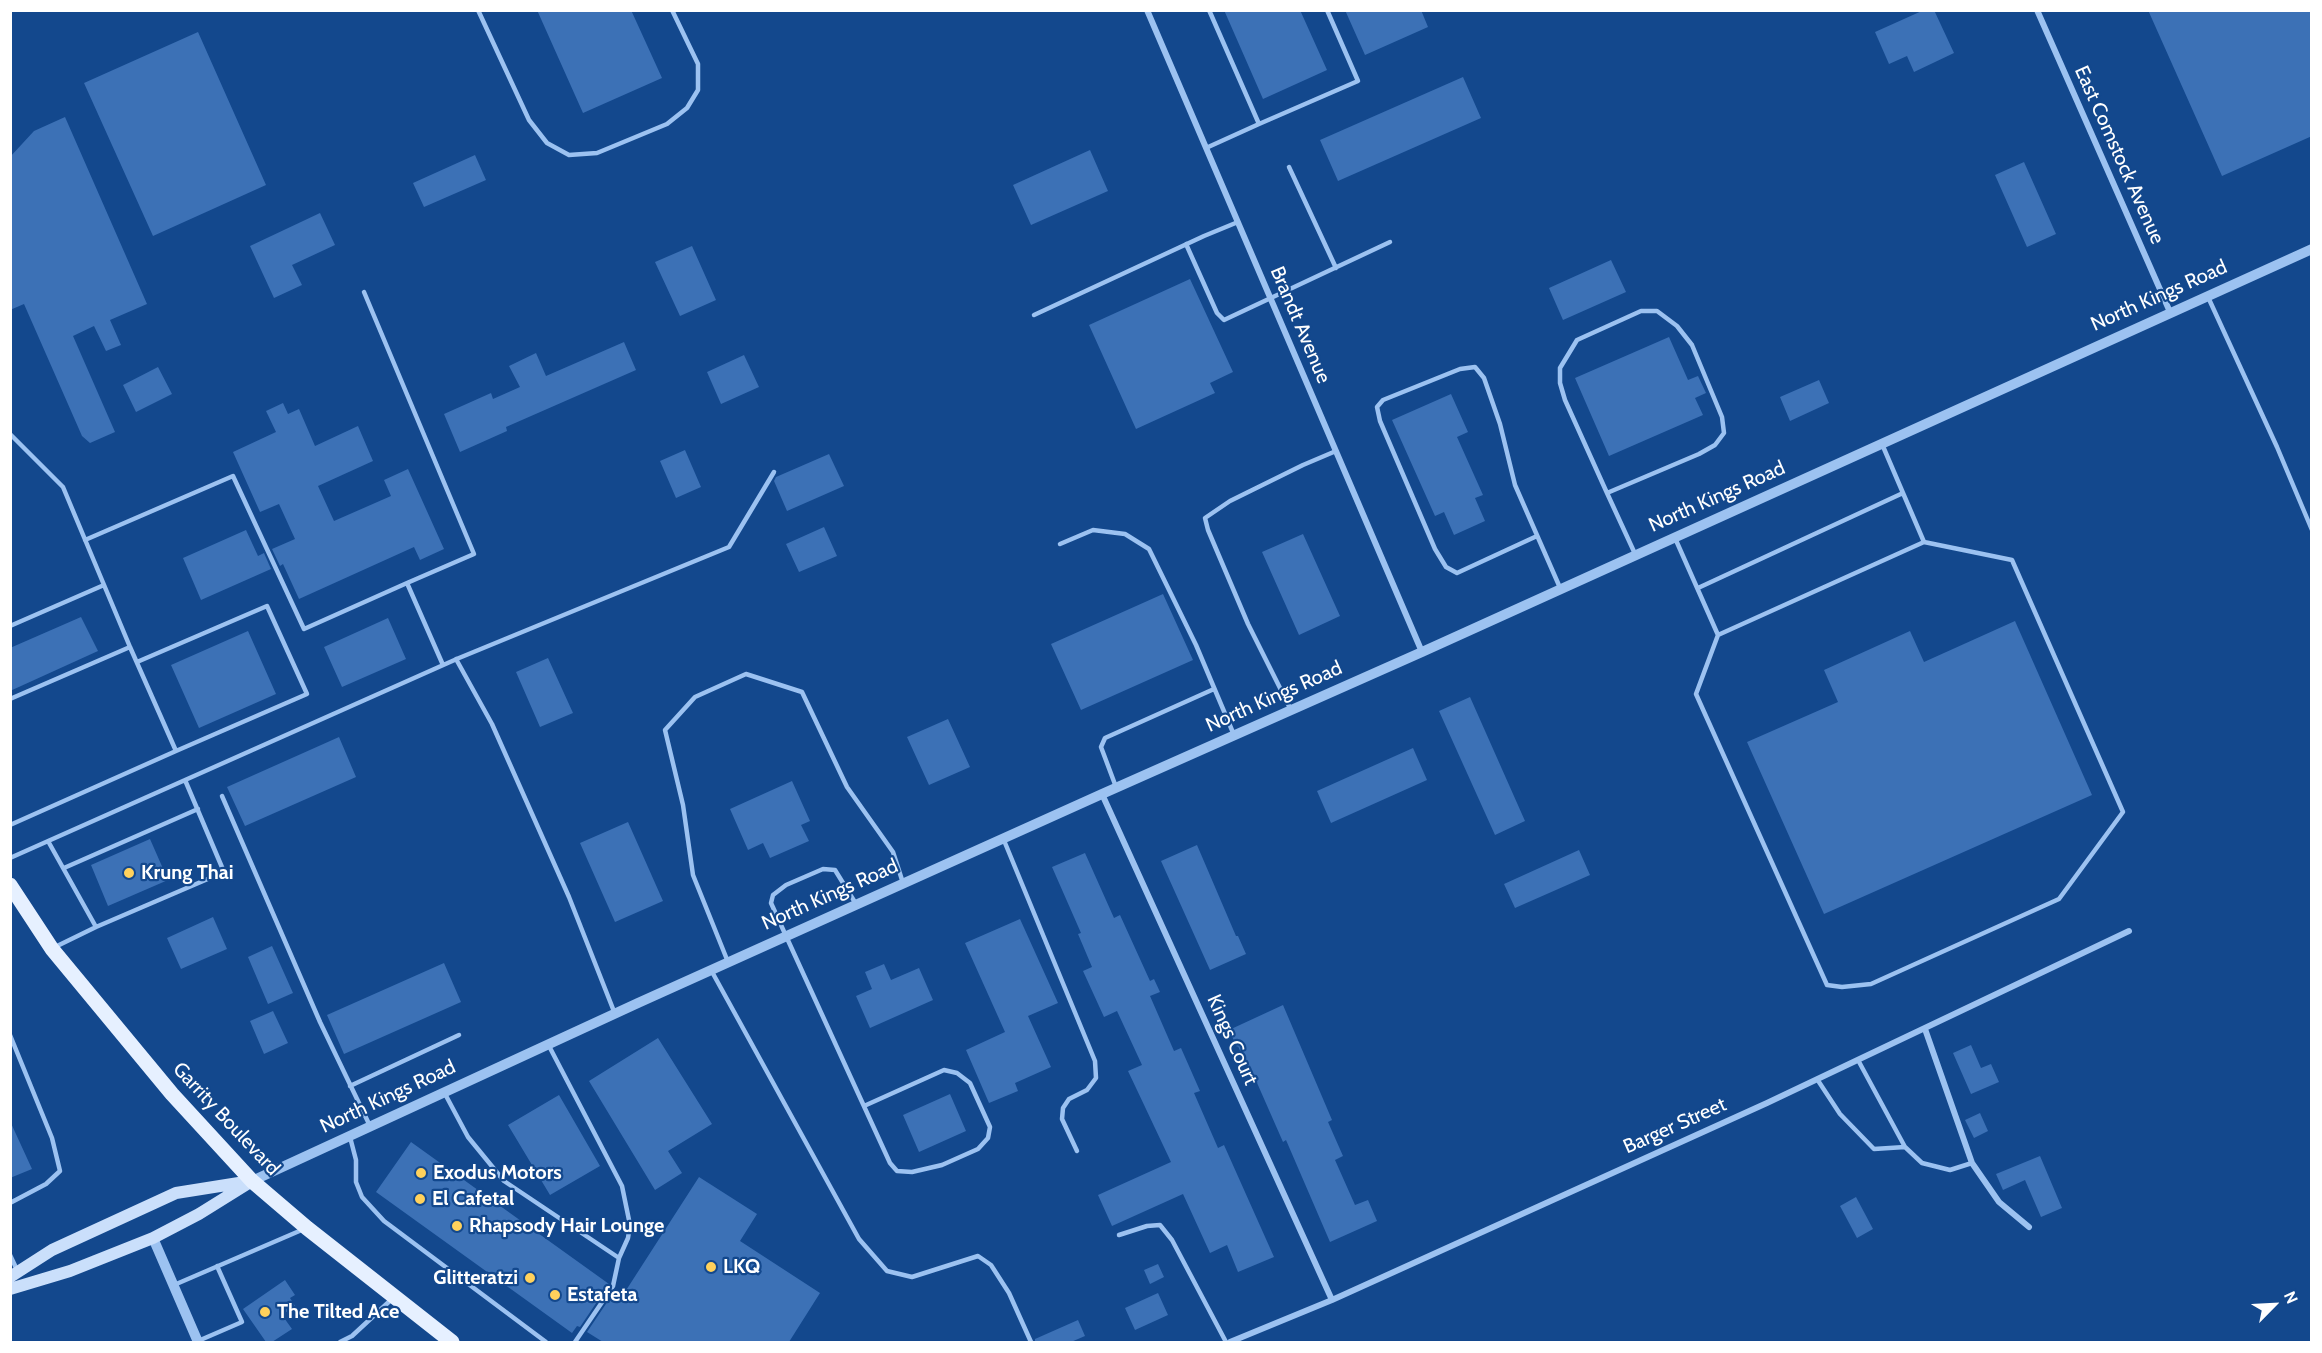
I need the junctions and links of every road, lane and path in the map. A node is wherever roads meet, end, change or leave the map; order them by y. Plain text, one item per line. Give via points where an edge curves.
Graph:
1 (478, 10) edge
2 (672, 10) edge
3 (1147, 10) edge
4 (1209, 10) edge
5 (1327, 10) edge
6 (2037, 10) edge
7 (1259, 124) junction
8 (1206, 148) junction
9 (1289, 167) dead end
10 (1238, 222) junction
11 (1390, 242) dead end
12 (1186, 244) junction
13 (2312, 249) edge
14 (1336, 268) junction
15 (364, 292) dead end
16 (2207, 296) junction
17 (1270, 299) junction
18 (2170, 312) junction
19 (1034, 315) dead end
20 (10, 434) edge
21 (1882, 444) junction
22 (1336, 451) junction
23 (774, 472) dead end
24 (1607, 493) junction
25 (1903, 493) junction
26 (2312, 530) edge
27 (1537, 536) junction
28 (1675, 538) junction
29 (85, 540) junction
30 (1924, 542) junction
31 (1059, 544) dead end
32 (1636, 556) junction
33 (407, 583) junction
34 (104, 585) junction
35 (1698, 588) junction
36 (1561, 590) junction
37 (10, 626) edge
38 (1718, 635) junction
39 (130, 647) junction
40 (1422, 652) junction
41 (456, 659) junction
42 (136, 662) junction
43 (443, 665) junction
44 (1215, 689) junction
45 (10, 699) edge
46 (1291, 710) junction
47 (1234, 735) junction
48 (176, 751) junction
49 (185, 780) junction
50 (1116, 787) junction
51 (1102, 794) junction
52 (222, 796) dead end
53 (198, 809) junction
54 (10, 825) edge
55 (1003, 838) junction
56 (48, 841) junction
57 (10, 858) edge
58 (64, 868) junction
59 (903, 883) junction
60 (10, 885) edge
61 (856, 904) junction
62 (96, 927) junction
63 (2129, 931) dead end
64 (786, 936) junction
65 (52, 949) junction
66 (728, 962) junction
67 (711, 970) junction
68 (615, 1014) junction
69 (1924, 1029) junction
70 (10, 1035) edge
71 (459, 1035) dead end
72 (549, 1044) junction
73 (1858, 1060) junction
74 (1817, 1079) junction
75 (350, 1086) junction
76 (444, 1092) junction
77 (864, 1106) junction
78 (370, 1126) junction
79 (350, 1136) junction
80 (1905, 1147) junction
81 (1077, 1151) dead end
82 (1972, 1163) junction
83 (252, 1181) junction
84 (10, 1203) edge
85 (2029, 1227) dead end
86 (307, 1228) junction
87 (1119, 1235) dead end
88 (153, 1238) junction
89 (10, 1255) edge
90 (619, 1258) junction
91 (217, 1266) junction
92 (14, 1274) edge
93 (24, 1285) junction
94 (174, 1285) junction
95 (10, 1289) edge
96 (393, 1298) junction
97 (1332, 1300) junction
98 (198, 1342) edge
99 (340, 1342) edge
100 (452, 1342) edge
101 (546, 1342) edge
102 (575, 1342) edge
103 (1031, 1342) edge
104 (1228, 1342) edge

1 - 2 lane via 529,120 547,143 569,155 597,153 667,124 687,108 698,90 698,64
3 - 8 street, Brandt Avenue
4 - 7 lane
5 - 7 lane via 1358,81
6 - 18 street, East Comstock Avenue
7 - 8 lane
8 - 10 street, Brandt Avenue
9 - 14 lane
10 - 12 lane
10 - 17 street, Brandt Avenue
11 - 14 lane
12 - 17 lane via 1217,314 1224,320
12 - 19 lane
13 - 16 street, North Kings Road
14 - 17 lane
15 - 33 lane via 474,554
16 - 18 street, North Kings Road
16 - 26 lane
17 - 22 street, Brandt Avenue
18 - 21 street, North Kings Road
20 - 29 lane via 63,487
21 - 25 lane
21 - 28 street, North Kings Road
22 - 40 street, Brandt Avenue
22 - 46 lane via 1230,501 1205,518 1248,624
23 - 41 lane via 729,547
24 - 24 lane via 1565,400 1560,368 1577,340 1641,311 1657,311 1677,326 1692,345 1722,417 1724,432 1715,445 1699,454
24 - 32 lane
25 - 30 lane
25 - 35 lane
27 - 27 lane via 1515,484 1484,378 1475,367 1460,369 1383,400 1377,407 1446,567 1457,573
27 - 36 lane
28 - 32 street, North Kings Road
28 - 35 lane
29 - 33 lane via 233,476 304,629
29 - 34 lane
30 - 38 lane
30 - 38 lane via 2012,560 2123,812 2059,899 1871,984 1827,985 1695,694
31 - 44 lane via 1093,530 1125,534 1149,549
32 - 36 street, North Kings Road
33 - 43 lane
34 - 37 lane
34 - 39 lane
35 - 38 lane
36 - 40 street, North Kings Road
39 - 42 lane
39 - 45 lane
40 - 46 street, North Kings Road
41 - 43 lane
41 - 68 lane via 492,724
42 - 48 lane
42 - 48 lane via 267,606 307,694
43 - 49 lane
44 - 47 lane
44 - 50 lane via 1105,738 1101,747
46 - 47 street, North Kings Road
47 - 50 street, North Kings Road
48 - 54 lane
49 - 53 lane
49 - 56 lane
50 - 51 street, North Kings Road
51 - 55 street, North Kings Road
51 - 97 street, Kings Court
52 - 75 lane
53 - 58 lane
53 - 62 lane via 224,872
55 - 59 street, North Kings Road
55 - 81 lane via 1095,1061 1096,1078 1063,1108 1062,1119
56 - 57 lane
56 - 58 lane
58 - 62 lane
59 - 61 street, North Kings Road
59 - 66 lane via 893,852 847,788 802,692 746,674 695,697 665,730 683,805 693,875
60 - 65 main road, Garrity Boulevard
61 - 64 street, North Kings Road
61 - 64 lane via 835,870 823,869 786,885 773,895 771,903
62 - 65 lane
63 - 69 street, Barger Street
64 - 66 street, North Kings Road
64 - 77 lane
65 - 83 main road, Garrity Boulevard via 172,1094
66 - 67 street, North Kings Road
67 - 68 street, North Kings Road
67 - 103 lane via 859,1239 887,1271 912,1277 978,1256 991,1265 1009,1293
68 - 72 street, North Kings Road
69 - 73 street, Barger Street
69 - 82 street
70 - 84 lane via 52,1138 60,1171 46,1184
71 - 75 lane
72 - 76 street, North Kings Road
72 - 90 lane via 622,1186 630,1225
73 - 74 street, Barger Street
73 - 80 lane
74 - 80 lane via 1840,1114 1874,1149
74 - 97 street, Barger Street
75 - 78 lane
76 - 78 street, North Kings Road
76 - 90 lane via 468,1137 504,1181
77 - 77 lane via 897,1171 942,1165 978,1149 988,1138 990,1127 970,1083 957,1073 944,1070
78 - 79 street, North Kings Road
79 - 83 street, North Kings Road
79 - 101 lane via 362,1197 384,1221
80 - 82 lane via 1922,1163 1941,1168 1950,1170
82 - 85 street via 1999,1202
83 - 86 main road, Garrity Boulevard
83 - 88 main road, North Kings Road
83 - 92 main road, North Kings Road via 176,1193 52,1250
86 - 91 lane
86 - 96 main road, Garrity Boulevard
87 - 104 lane via 1160,1225
88 - 93 main road, North Kings Road
88 - 94 street
89 - 92 lane
90 - 102 lane via 613,1286
91 - 94 lane
91 - 98 lane via 242,1322
92 - 93 lane
93 - 95 main road, North Kings Road
94 - 98 street
96 - 99 lane via 352,1336
96 - 100 main road, Garrity Boulevard
97 - 104 street, Barger Street

